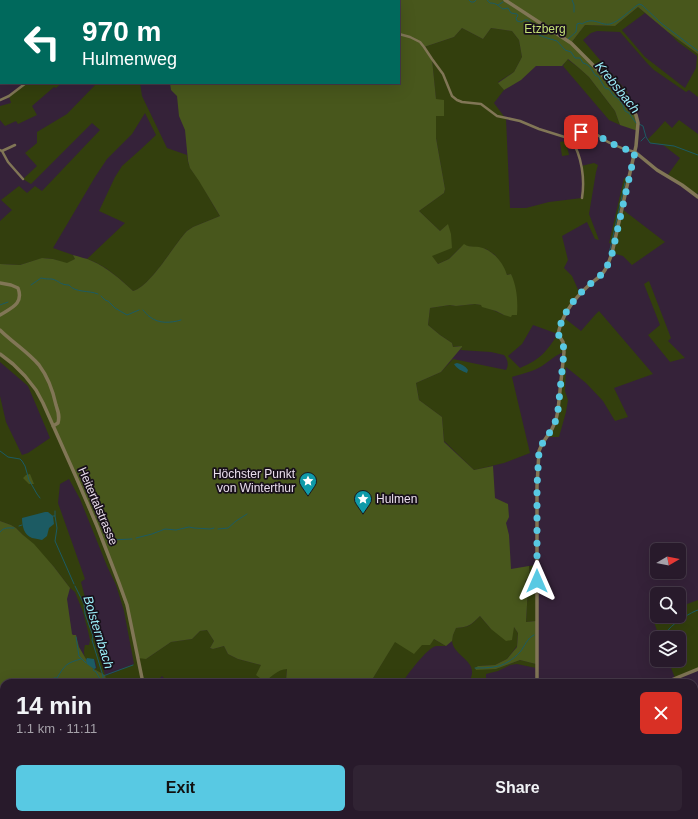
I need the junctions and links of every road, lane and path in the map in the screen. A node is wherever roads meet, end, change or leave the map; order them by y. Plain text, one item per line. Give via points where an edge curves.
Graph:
1 (505, 0) edge
2 (400, 34) edge
3 (25, 84) edge
4 (0, 100) edge
5 (571, 139) junction
6 (15, 145) dead end
7 (1, 151) edge
8 (635, 152) junction
9 (23, 179) dead end
10 (698, 197) edge
11 (582, 198) dead end
12 (0, 283) edge
13 (0, 315) edge
14 (0, 330) edge
15 (0, 354) edge
16 (53, 426) junction
17 (698, 669) edge
18 (142, 679) edge
19 (536, 679) edge
20 (674, 679) edge

1 - 8 street via 571,43 628,104 638,123
2 - 5 street via 424,46 443,74 452,96 457,100 481,104 497,116 520,121
3 - 4 street
5 - 8 street via 581,132 590,130 611,144
5 - 11 street via 581,166
6 - 7 street
7 - 9 street
8 - 10 street
8 - 19 street via 609,262 602,273 570,306 563,317 558,334 563,342 564,352 558,410 554,424 539,451
12 - 13 street via 18,288 20,293 20,299 16,304
14 - 16 street via 29,355 46,376 59,416 58,423
15 - 16 street, Heitertalstrasse via 13,364 36,390
16 - 18 street, Heitertalstrasse via 122,590
17 - 20 street

